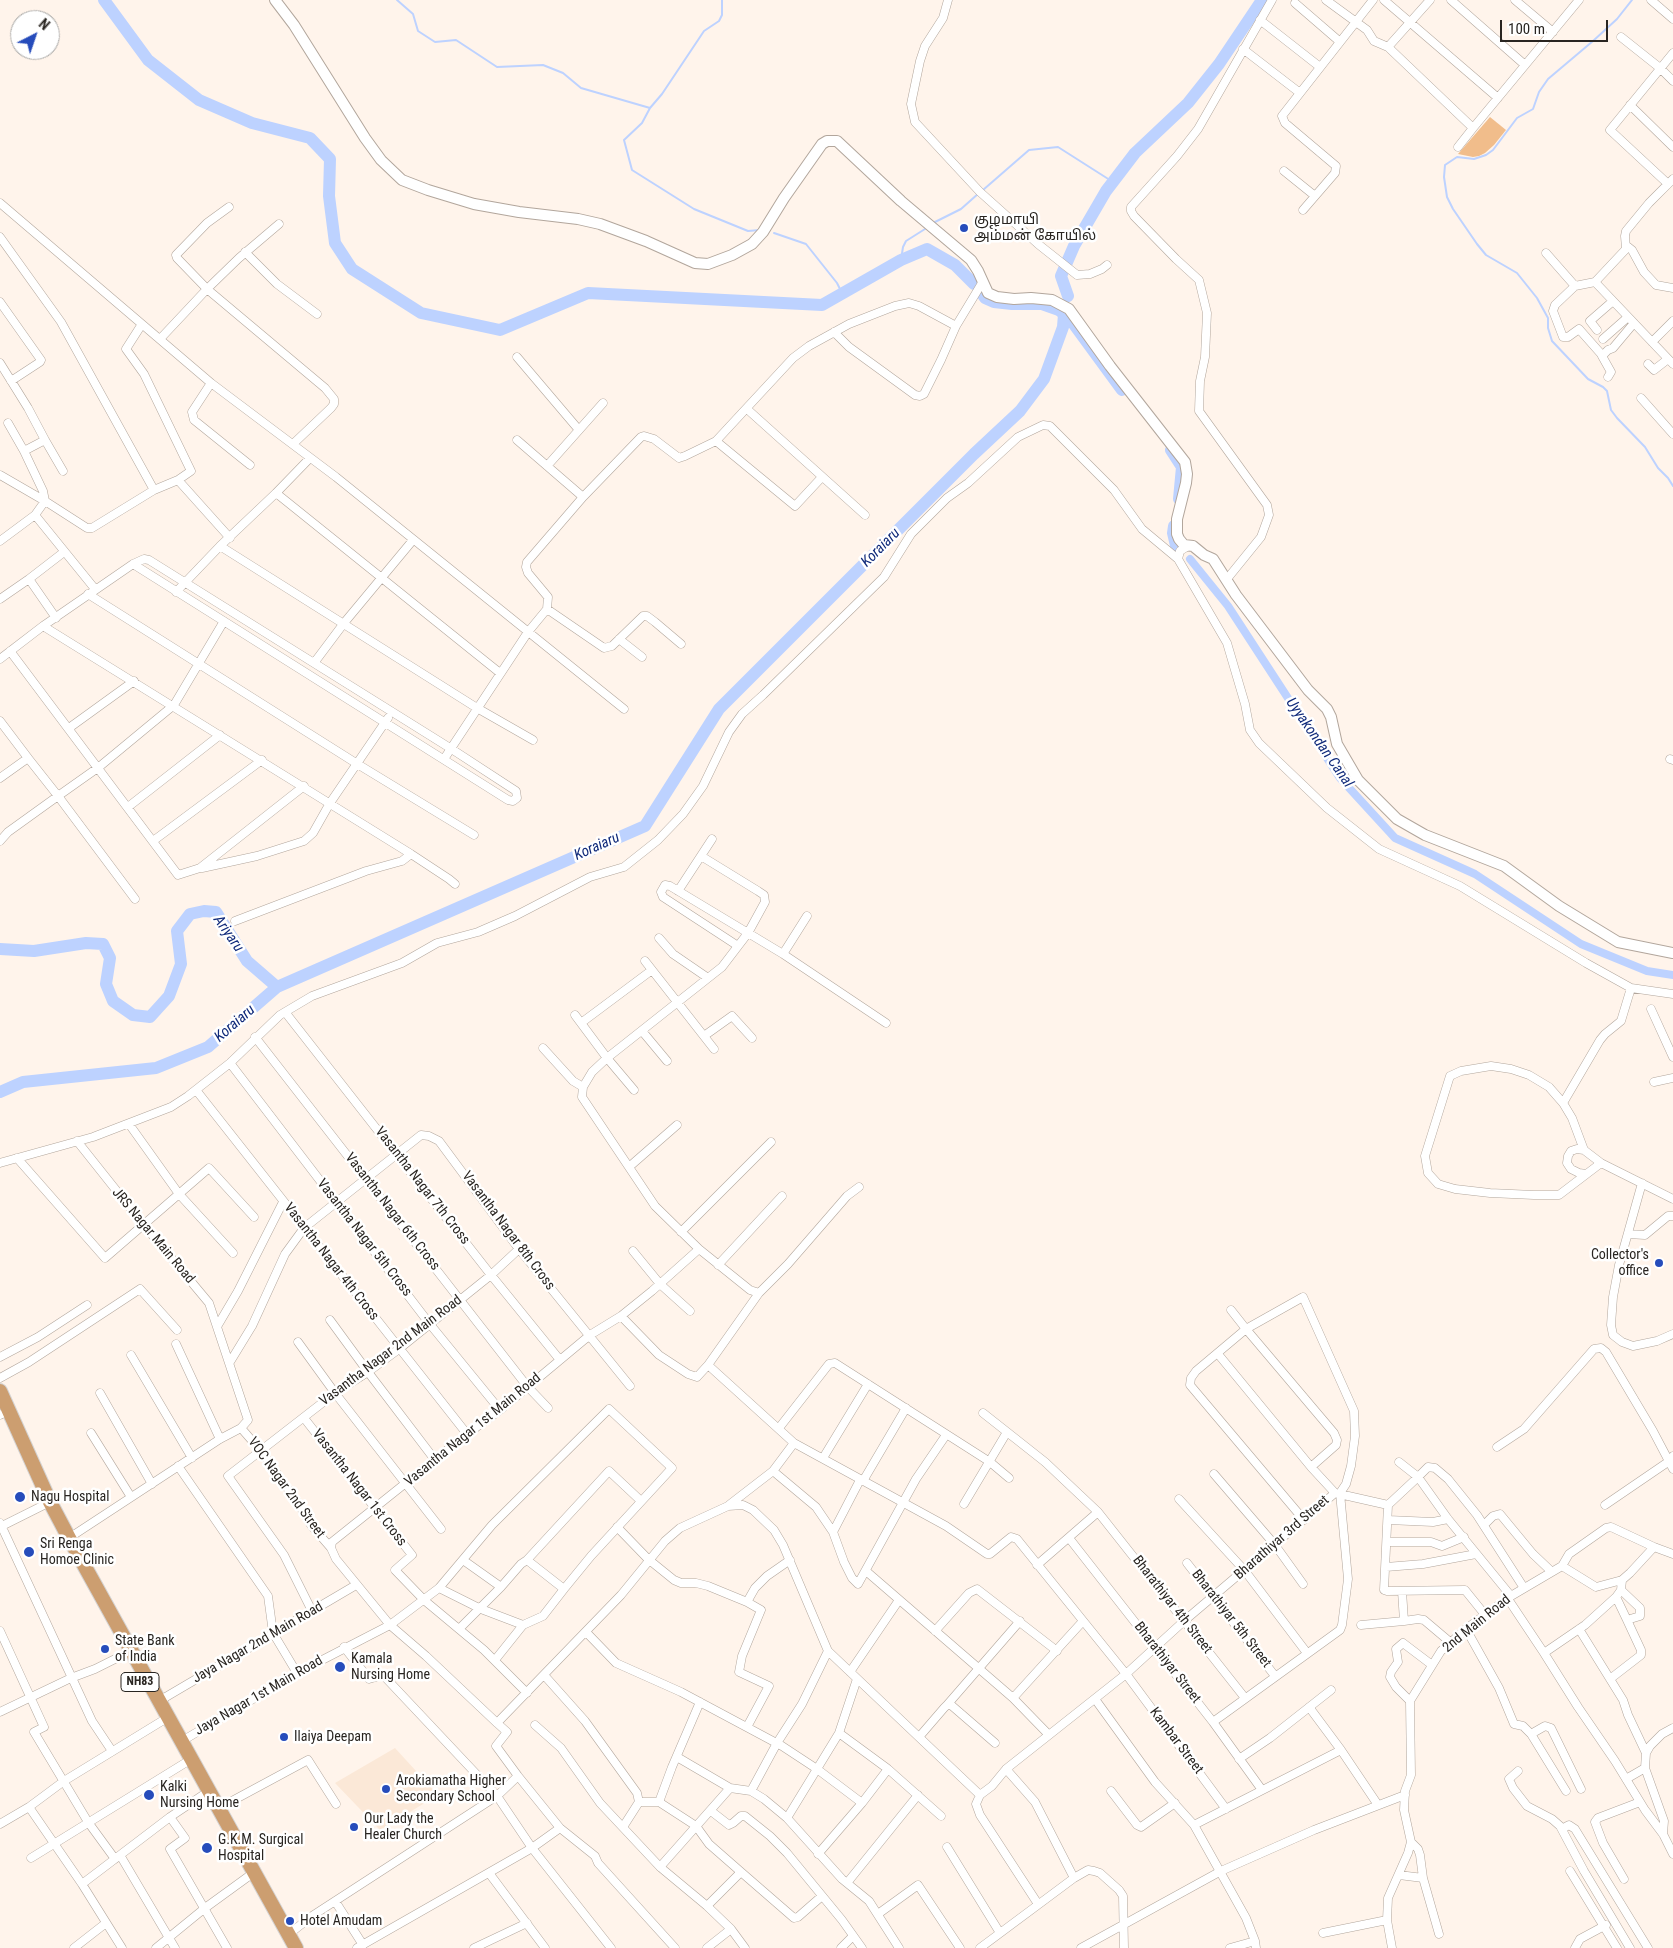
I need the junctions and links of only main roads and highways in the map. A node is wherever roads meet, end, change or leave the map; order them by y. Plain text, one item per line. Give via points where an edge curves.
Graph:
1 (0, 1391) edge
2 (0, 1413) edge
3 (47, 1504) junction
4 (156, 1703) junction
5 (252, 1874) junction
6 (289, 1941) edge
7 (296, 1948) edge

1 - 3 highway, NH83
2 - 3 highway, NH83
3 - 4 highway, NH83 via 69,1538
3 - 4 highway, NH83 via 125,1654
4 - 5 highway, NH83 via 182,1740
4 - 5 highway, NH83 via 185,1763
5 - 6 highway, NH83
6 - 7 highway, NH83

